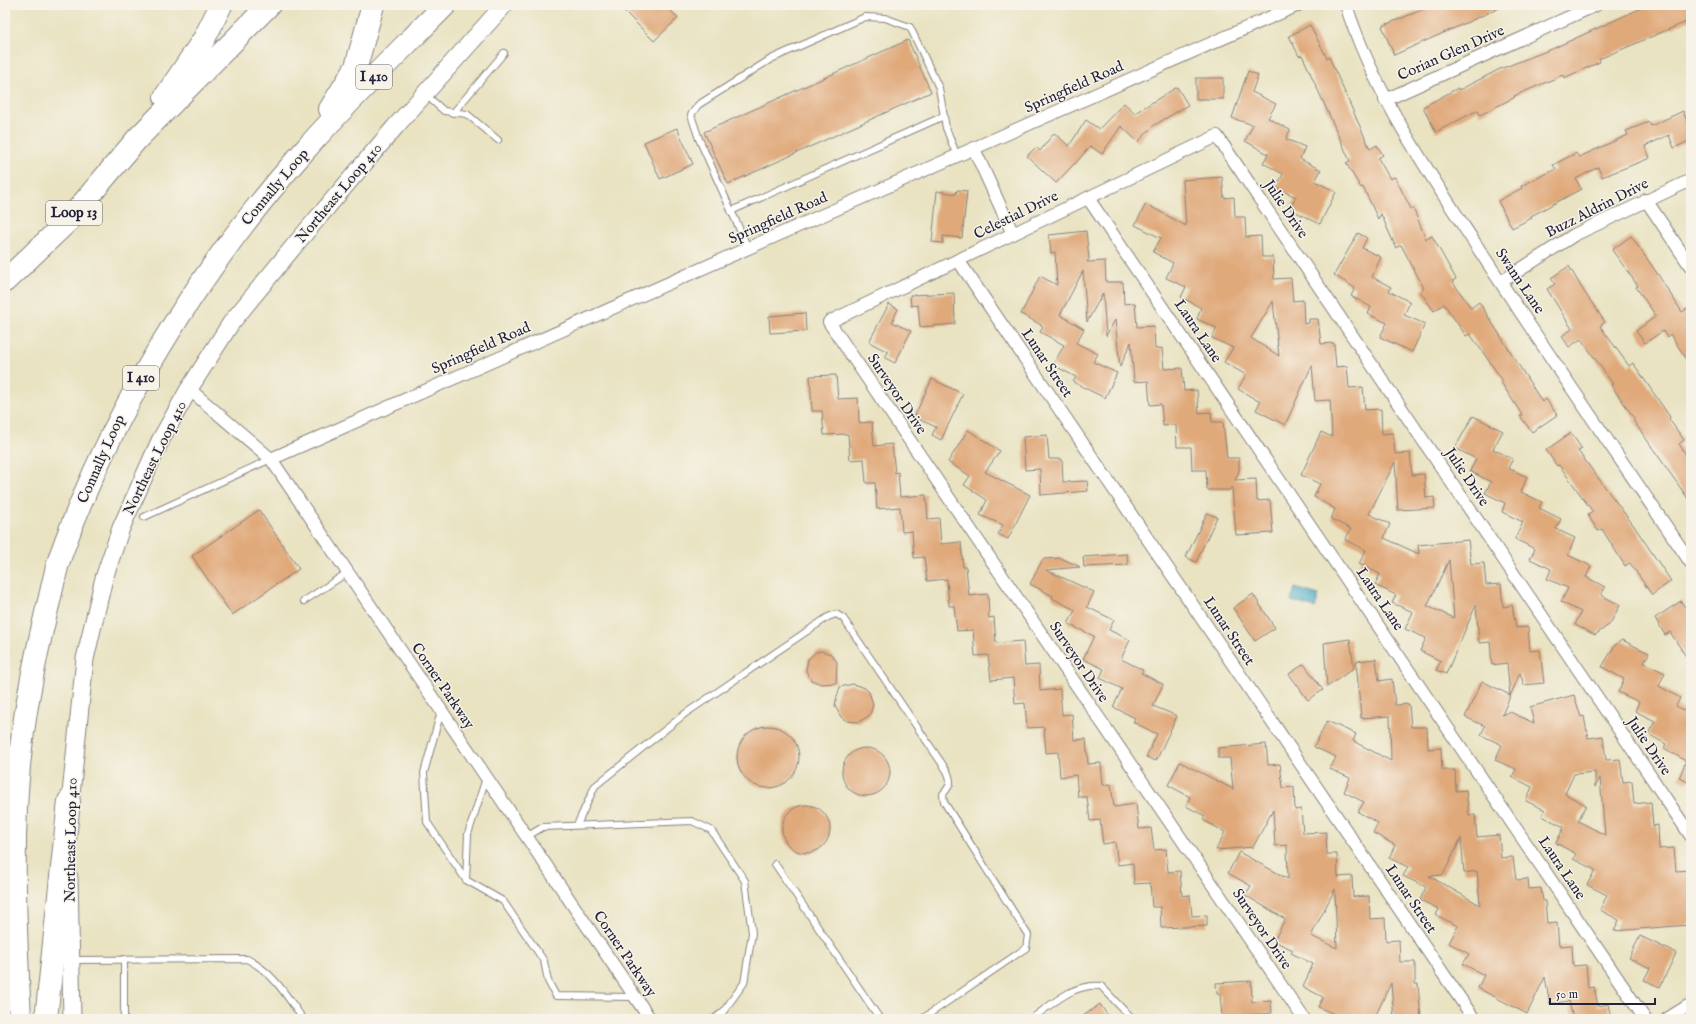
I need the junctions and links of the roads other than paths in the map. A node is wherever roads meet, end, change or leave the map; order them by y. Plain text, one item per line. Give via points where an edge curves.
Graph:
1 (221, 5) edge
2 (269, 5) edge
3 (373, 5) edge
4 (445, 5) edge
5 (504, 5) edge
6 (1298, 5) edge
7 (1346, 5) edge
8 (1596, 5) edge
9 (504, 53) dead end
10 (425, 94) junction
11 (1385, 100) junction
12 (453, 113) junction
13 (944, 116) junction
14 (1217, 136) joint
15 (137, 139) junction
16 (498, 140) dead end
17 (974, 149) junction
18 (304, 150) junction
19 (958, 156) junction
20 (1691, 180) edge
21 (1088, 198) junction
22 (1646, 200) junction
23 (731, 210) junction
24 (1013, 234) junction
25 (748, 248) junction
26 (958, 260) junction
27 (1691, 267) edge
28 (5, 281) edge
29 (1501, 282) junction
30 (829, 322) joint
31 (189, 389) junction
32 (271, 459) junction
33 (144, 517) dead end
34 (1691, 562) edge
35 (347, 573) junction
36 (304, 601) dead end
37 (441, 711) junction
38 (486, 778) junction
39 (69, 801) junction
40 (577, 825) junction
41 (1691, 836) edge
42 (526, 837) junction
43 (774, 864) dead end
44 (466, 880) junction
45 (124, 959) junction
46 (71, 960) junction
47 (634, 996) junction
48 (1691, 1004) edge
49 (20, 1019) edge
50 (46, 1019) edge
51 (72, 1019) edge
52 (124, 1019) edge
53 (303, 1019) edge
54 (650, 1019) edge
55 (714, 1019) edge
56 (880, 1019) edge
57 (922, 1019) edge
58 (1031, 1019) edge
59 (1132, 1019) edge
60 (1304, 1019) edge
61 (1474, 1019) edge
62 (1645, 1019) edge
63 (1667, 1019) edge

1 - 15 highway via 204,39
2 - 15 highway, Loop 13
3 - 18 highway via 356,67
4 - 18 highway, Connally Loop / I 410
5 - 10 main road, Northeast Loop 410
6 - 17 street, Springfield Road
7 - 11 street, Swann Lane via 1363,55
8 - 11 street, Corian Glen Drive
9 - 12 lane
10 - 12 lane via 444,110
10 - 31 main road, Northeast Loop 410 via 299,240 232,324
11 - 29 street, Swann Lane
12 - 16 lane via 467,114
13 - 19 lane via 946,128
13 - 23 lane
13 - 23 lane via 939,88 910,27 885,18 865,17 857,20 771,59 698,105 691,115
14 - 21 street, Celestial Drive
14 - 41 street, Julie Drive
15 - 28 highway, Loop 13 via 68,221
17 - 19 street, Springfield Road
17 - 24 street
18 - 49 highway, Connally Loop / I 410 via 233,237 155,354 122,412 84,496 59,560 33,669 19,765 15,911
19 - 25 street, Springfield Road
20 - 22 street, Buzz Aldrin Drive
21 - 24 street, Celestial Drive
21 - 62 street, Laura Lane
22 - 27 street
22 - 29 street, Buzz Aldrin Drive via 1574,235
23 - 25 lane
24 - 26 street, Celestial Drive
25 - 32 street, Springfield Road
26 - 30 street, Celestial Drive
26 - 61 street, Lunar Street
29 - 34 street, Swann Lane
30 - 60 street, Surveyor Drive
31 - 32 street, Corner Parkway
31 - 39 main road, Northeast Loop 410 via 160,441 121,528 104,578 85,659
32 - 33 lane
32 - 35 street, Corner Parkway
35 - 36 lane
35 - 37 street, Corner Parkway
37 - 38 street, Corner Parkway
37 - 44 lane via 424,773 426,822
38 - 42 street, Corner Parkway
38 - 44 lane via 468,834
39 - 46 main road, Northeast Loop 410
39 - 50 highway
40 - 42 lane via 543,826
40 - 55 lane via 692,821 711,830 745,881 752,933 744,984 723,1012
40 - 57 lane via 595,786 686,713 836,614 843,618 947,771 951,780 950,786 943,794 944,802 1028,935 1026,948
42 - 47 street, Corner Parkway
43 - 56 lane
44 - 47 lane via 503,902 544,961 548,981 556,996
45 - 46 lane
45 - 52 lane
45 - 53 lane via 247,959 262,967 275,980
46 - 51 main road, Northeast Loop 410
47 - 54 street, Corner Parkway
48 - 63 street
58 - 59 lane via 1074,989 1088,985 1101,986

